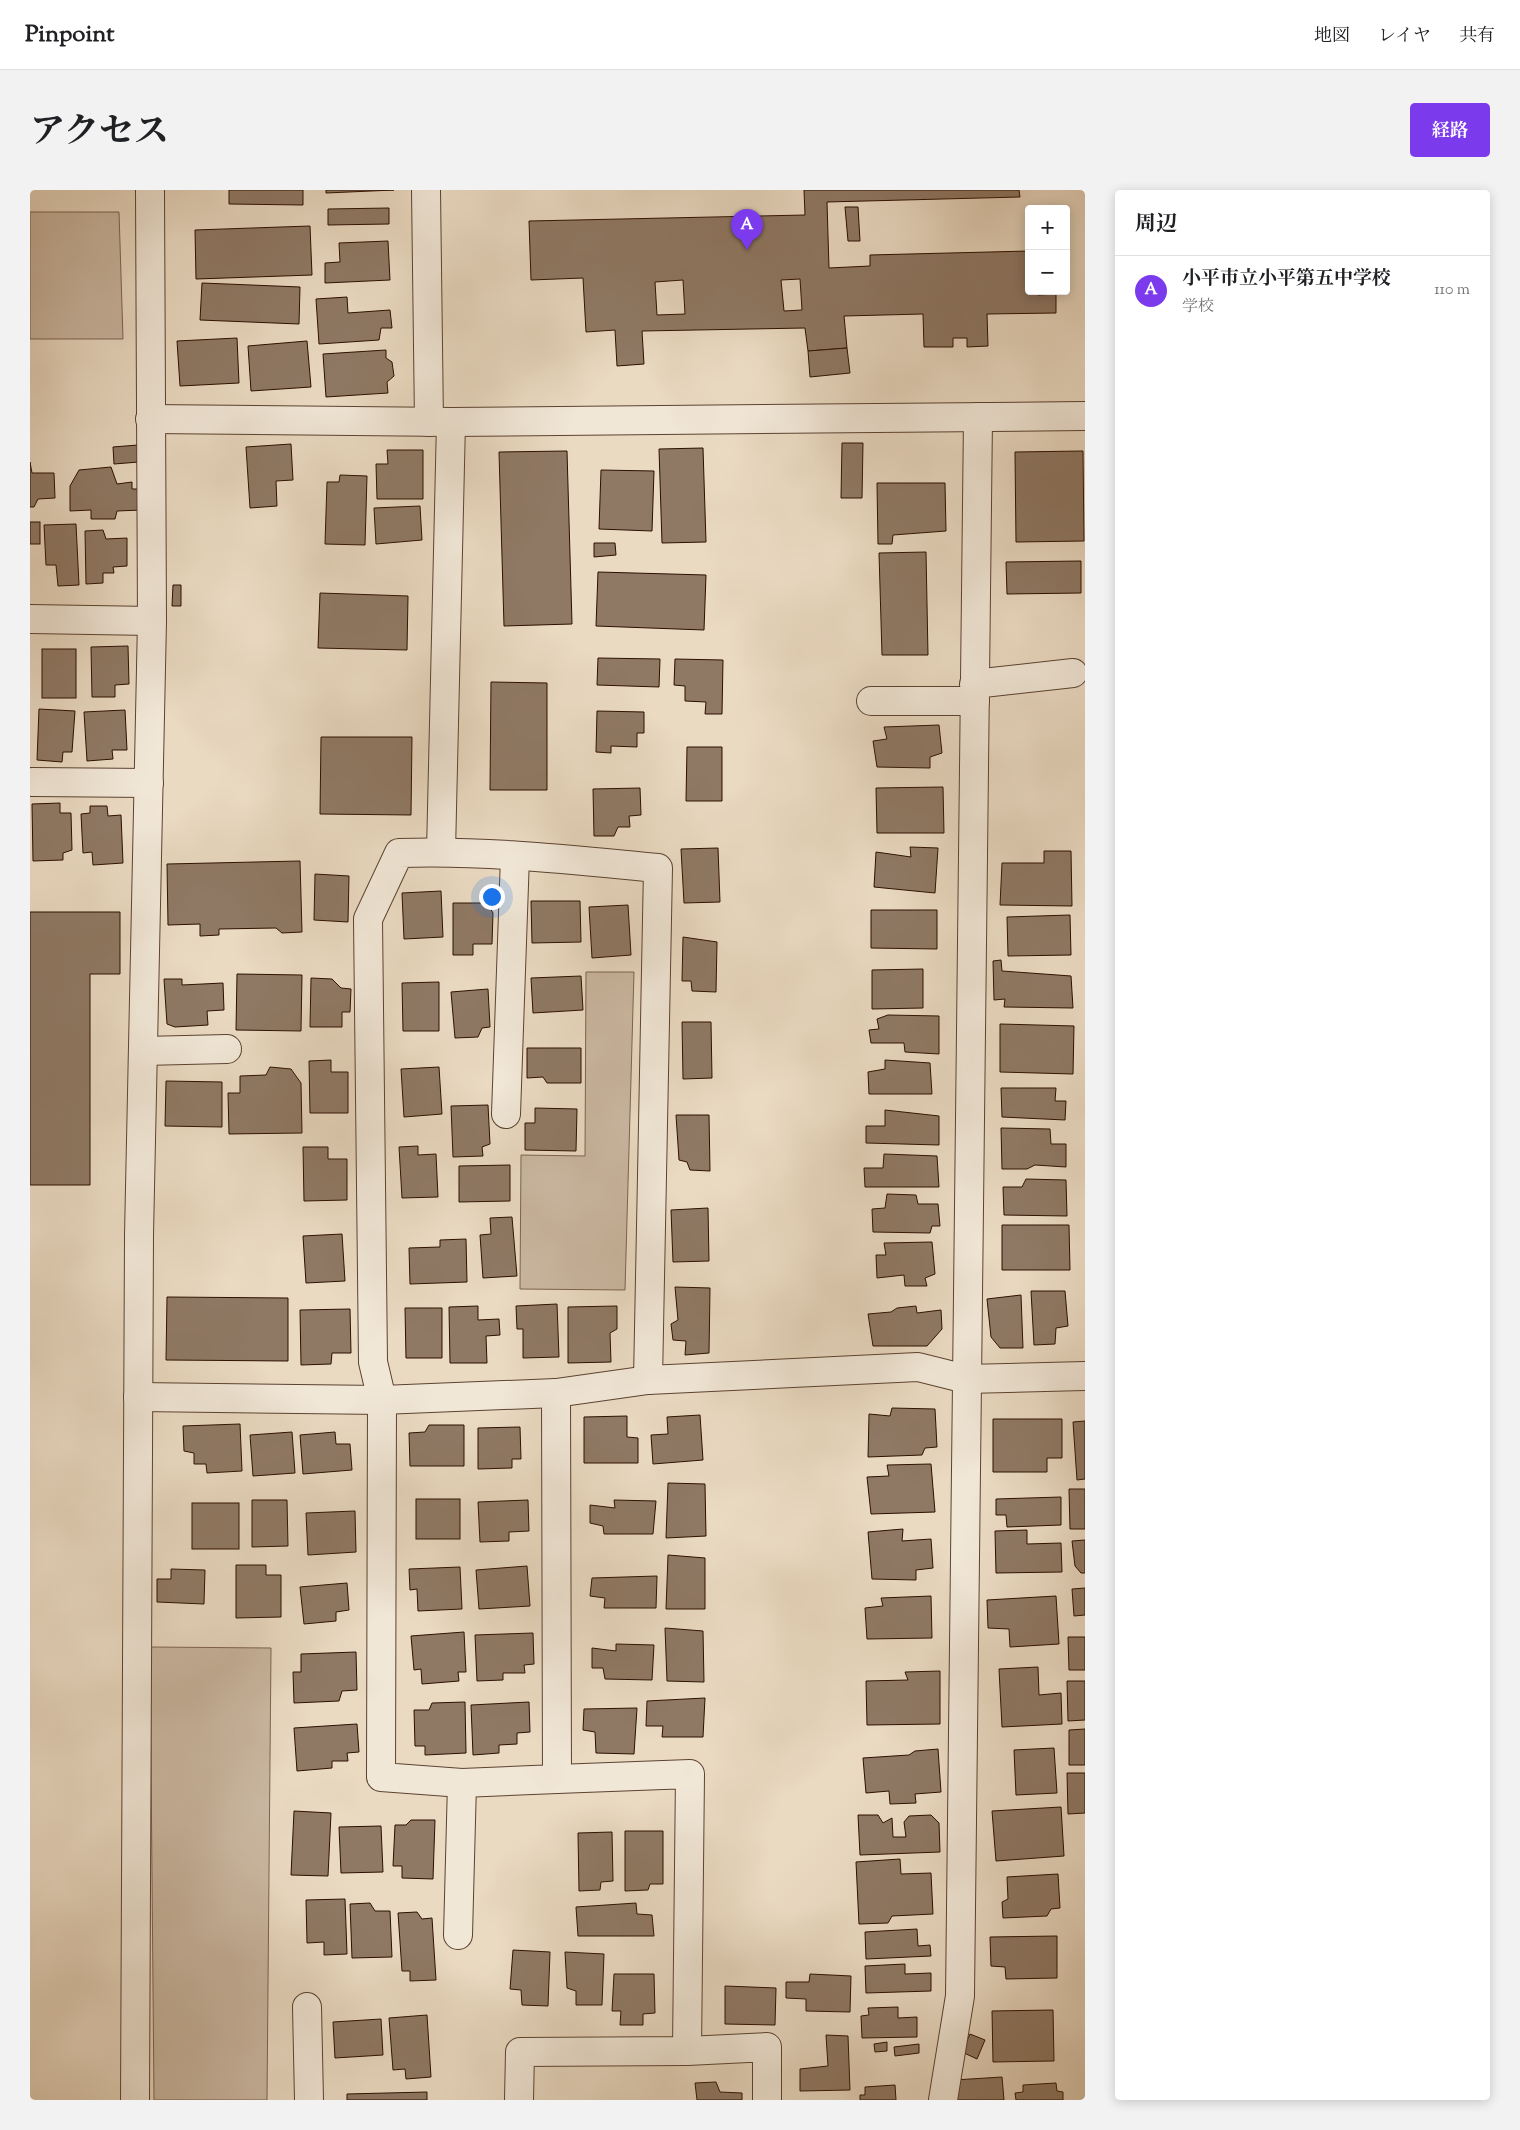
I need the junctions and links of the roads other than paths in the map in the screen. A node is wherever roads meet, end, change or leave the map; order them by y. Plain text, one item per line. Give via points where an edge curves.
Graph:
1 (150, 190) edge
2 (426, 190) edge
3 (1085, 416) edge
4 (978, 417) junction
5 (150, 419) junction
6 (440, 422) junction
7 (30, 619) edge
8 (152, 621) junction
9 (1072, 673) dead end
10 (974, 692) junction
11 (871, 701) dead end
12 (32, 782) dead end
13 (148, 783) junction
14 (441, 852) junction
15 (515, 856) junction
16 (227, 1049) dead end
17 (143, 1051) junction
18 (506, 1114) dead end
19 (1085, 1376) edge
20 (966, 1379) junction
21 (648, 1380) junction
22 (556, 1393) junction
23 (138, 1397) junction
24 (382, 1400) junction
25 (557, 1779) junction
26 (462, 1783) junction
27 (458, 1934) dead end
28 (307, 2007) dead end
29 (688, 2051) junction
30 (135, 2100) edge
31 (309, 2100) edge
32 (519, 2100) edge
33 (767, 2100) edge
34 (943, 2100) edge

1 - 5 street
2 - 6 street
3 - 4 street
4 - 6 street
4 - 10 street
5 - 6 street
5 - 8 street
6 - 14 street
7 - 8 street
8 - 13 street
9 - 10 street
10 - 11 street
10 - 20 street
12 - 13 street
13 - 17 street
14 - 15 street
14 - 24 street via 399,853 368,919 373,1362
15 - 18 street
15 - 21 street via 658,868
16 - 17 street
17 - 23 street
19 - 20 street
20 - 21 street via 918,1367
20 - 34 street via 960,1996
21 - 22 street
22 - 24 street
22 - 25 street
23 - 24 street
23 - 30 street
24 - 26 street via 381,1776
25 - 26 street
25 - 29 street via 690,1774
26 - 27 street
28 - 31 street
29 - 32 street via 520,2052
29 - 33 street via 767,2046

